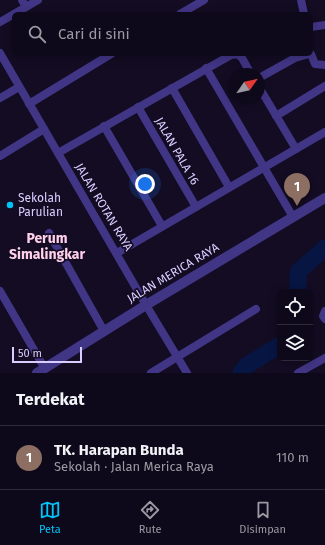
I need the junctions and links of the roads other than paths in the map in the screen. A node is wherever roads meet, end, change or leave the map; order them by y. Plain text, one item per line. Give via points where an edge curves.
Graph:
1 (38, 0) edge
2 (204, 0) edge
3 (301, 0) edge
4 (24, 4) edge
5 (16, 12) edge
6 (183, 12) edge
7 (304, 12) edge
8 (12, 15) edge
9 (0, 22) edge
10 (325, 25) edge
11 (313, 27) edge
12 (0, 53) edge
13 (229, 56) edge
14 (240, 56) edge
15 (302, 56) edge
16 (311, 56) edge
17 (97, 57) edge
18 (325, 65) edge
19 (206, 68) junction
20 (248, 68) edge
21 (265, 75) edge
22 (325, 86) edge
23 (19, 87) junction
24 (172, 88) junction
25 (265, 97) edge
26 (0, 98) edge
27 (29, 104) junction
28 (138, 107) junction
29 (276, 116) junction
30 (104, 126) junction
31 (44, 129) junction
32 (325, 132) edge
33 (296, 149) junction
34 (58, 153) junction
35 (0, 156) edge
36 (263, 167) junction
37 (229, 187) junction
38 (325, 198) edge
39 (196, 206) junction
40 (293, 217) junction
41 (162, 226) junction
42 (49, 233) dead end
43 (117, 253) junction
44 (0, 291) edge
45 (146, 305) junction
46 (256, 309) dead end
47 (325, 311) edge
48 (325, 319) edge
49 (104, 331) junction
50 (178, 357) junction
51 (325, 358) edge
52 (41, 371) edge
53 (152, 373) edge
54 (187, 373) edge
55 (298, 373) edge

1 - 4 street
2 - 6 street
3 - 7 street
4 - 5 street
8 - 9 street
10 - 11 street
12 - 23 street, JALAN ROTAN RAYA
13 - 19 street
14 - 20 street
15 - 21 street
16 - 18 street via 315,64
17 - 27 street
19 - 24 street
19 - 36 street
22 - 29 street
23 - 26 street
23 - 27 street, JALAN ROTAN RAYA
24 - 28 street
24 - 37 street
25 - 29 street
27 - 31 street, JALAN ROTAN RAYA
28 - 30 street
28 - 39 street, JALAN PALA 16
29 - 33 street
30 - 34 street
30 - 41 street
31 - 34 street, JALAN ROTAN RAYA
31 - 35 street
32 - 33 street
33 - 36 street
34 - 43 street, JALAN ROTAN RAYA
36 - 37 street
36 - 40 street
37 - 39 street
38 - 40 street, JALAN MERICA RAYA
39 - 41 street
40 - 45 street, JALAN MERICA RAYA
41 - 43 street
42 - 49 street
43 - 45 street, JALAN ROTAN RAYA
44 - 52 street
45 - 49 street, JALAN MERICA RAYA
45 - 50 street, JALAN ROTAN RAYA
46 - 50 street
47 - 48 street
49 - 52 street, JALAN MERICA RAYA
50 - 53 street
50 - 54 street, JALAN ROTAN RAYA
51 - 55 street

